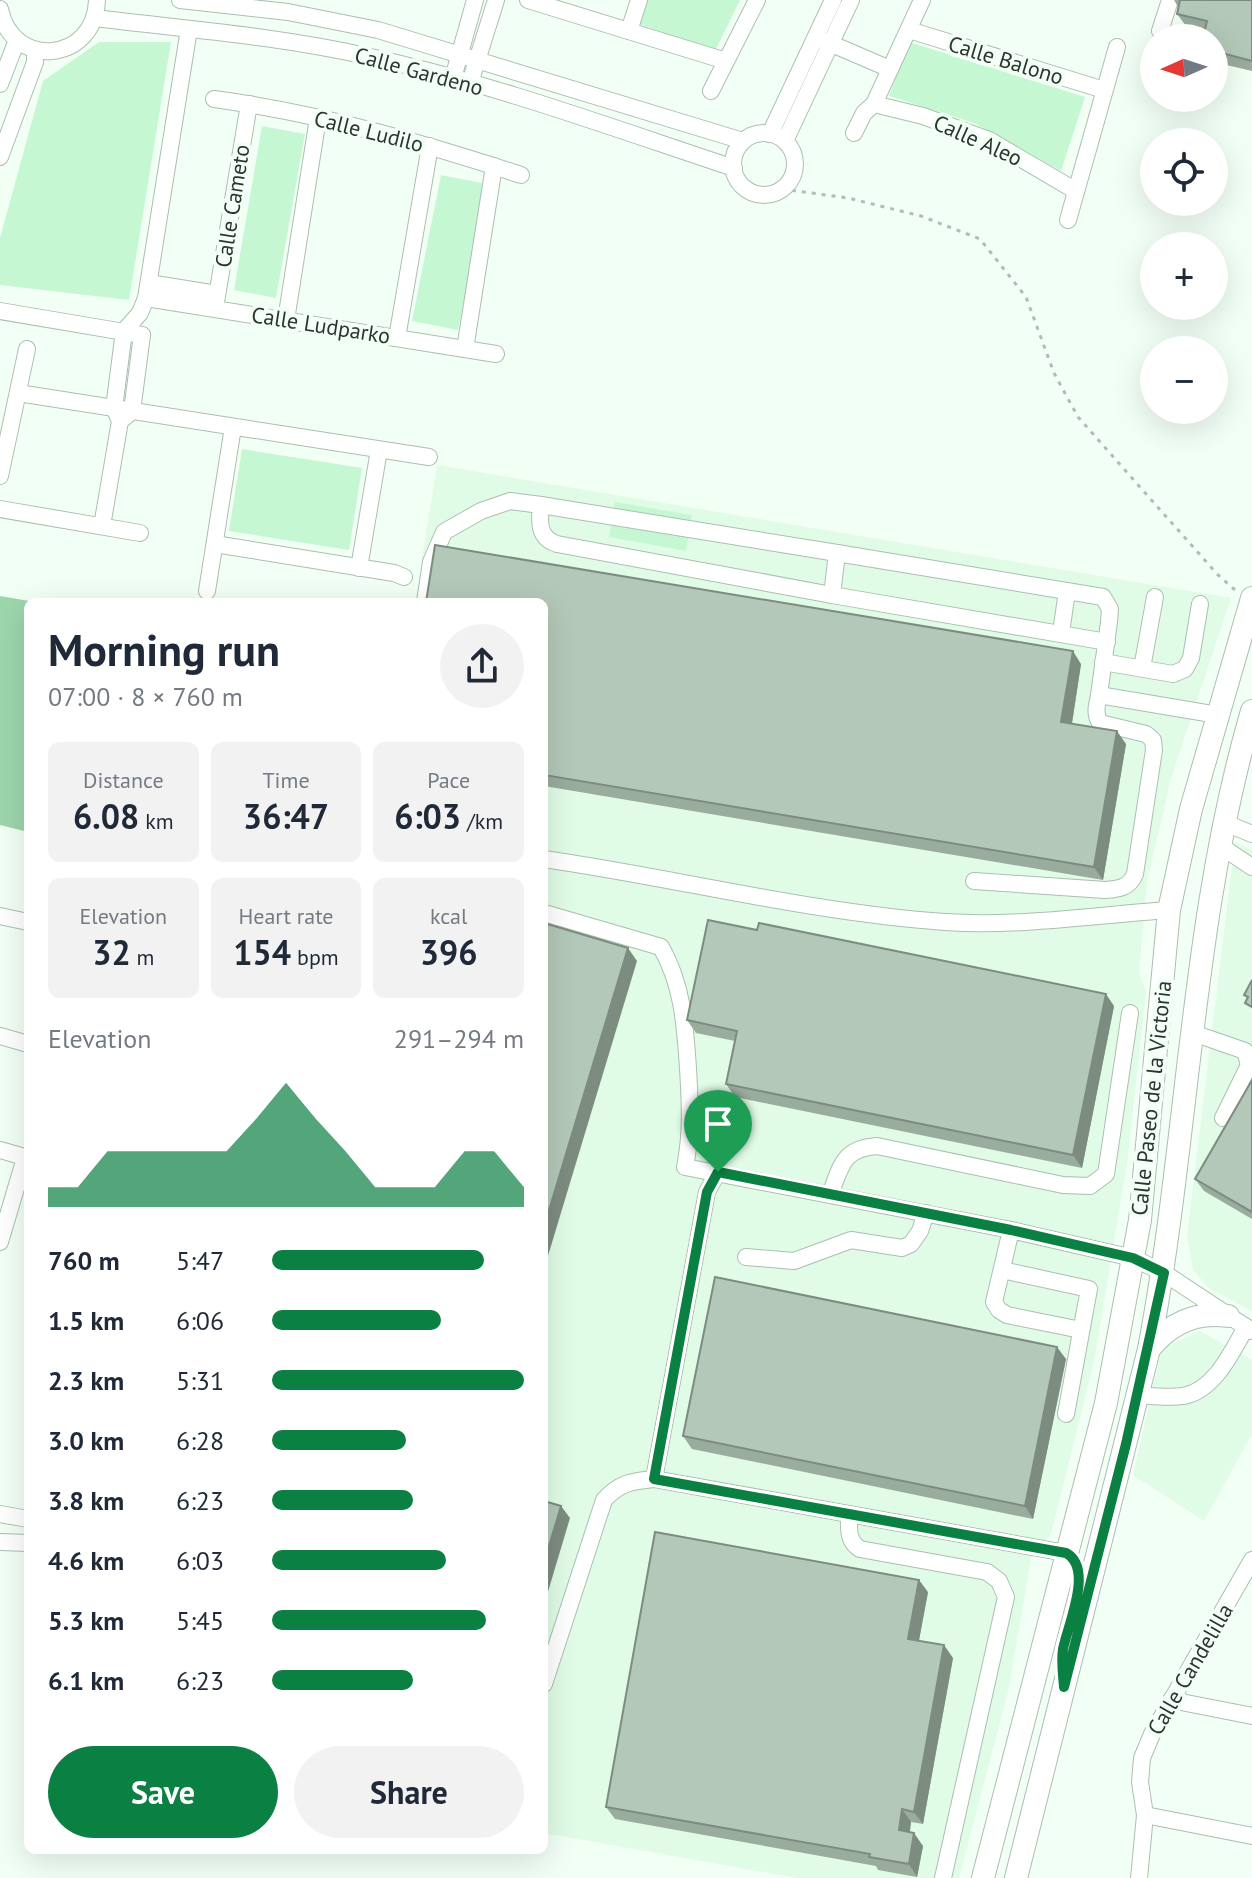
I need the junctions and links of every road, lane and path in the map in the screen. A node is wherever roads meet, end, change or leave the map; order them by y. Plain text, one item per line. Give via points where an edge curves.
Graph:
1 (97, 0) edge
2 (180, 0) edge
3 (475, 0) edge
4 (496, 0) edge
5 (528, 0) edge
6 (639, 0) edge
7 (757, 0) edge
8 (833, 0) edge
9 (851, 0) edge
10 (922, 0) edge
11 (1170, 0) edge
12 (0, 9) edge
13 (95, 18) junction
14 (1162, 24) edge
15 (189, 29) junction
16 (909, 30) junction
17 (629, 31) junction
18 (17, 40) junction
19 (822, 40) junction
20 (1117, 47) dead end
21 (35, 50) junction
22 (460, 55) junction
23 (478, 60) junction
24 (726, 61) junction
25 (890, 69) junction
26 (453, 78) junction
27 (470, 83) junction
28 (0, 84) edge
29 (1104, 90) junction
30 (711, 91) dead end
31 (214, 99) dead end
32 (249, 104) junction
33 (874, 104) junction
34 (318, 118) junction
35 (854, 133) dead end
36 (777, 137) junction
37 (743, 141) junction
38 (430, 146) junction
39 (0, 157) edge
40 (494, 166) junction
41 (734, 168) junction
42 (521, 175) dead end
43 (782, 189) junction
44 (1076, 191) junction
45 (1068, 220) dead end
46 (148, 290) junction
47 (216, 301) junction
48 (0, 311) edge
49 (286, 320) junction
50 (133, 329) junction
51 (397, 338) junction
52 (27, 349) dead end
53 (465, 349) junction
54 (496, 354) dead end
55 (18, 393) junction
56 (122, 413) junction
57 (233, 427) junction
58 (379, 450) junction
59 (429, 457) dead end
60 (0, 476) edge
61 (541, 505) junction
62 (0, 509) edge
63 (102, 526) junction
64 (140, 533) dead end
65 (215, 544) junction
66 (837, 553) junction
67 (359, 568) junction
68 (404, 577) dead end
69 (207, 591) dead end
70 (1067, 591) junction
71 (832, 595) junction
72 (1155, 597) dead end
73 (426, 598) edge
74 (1251, 600) edge
75 (1200, 604) dead end
76 (1061, 633) junction
77 (1107, 642) junction
78 (1103, 662) junction
79 (1142, 668) junction
80 (1099, 695) junction
81 (1252, 711) edge
82 (1218, 715) junction
83 (1223, 822) junction
84 (1252, 834) edge
85 (1219, 845) junction
86 (548, 860) edge
87 (1252, 867) edge
88 (974, 881) dead end
89 (1169, 910) junction
90 (548, 914) edge
91 (0, 916) edge
92 (24, 921) edge
93 (1130, 1013) dead end
94 (1193, 1033) junction
95 (0, 1036) edge
96 (24, 1043) edge
97 (1223, 1118) dead end
98 (0, 1150) edge
99 (24, 1157) edge
100 (24, 1167) edge
101 (718, 1172) junction
102 (830, 1194) junction
103 (926, 1213) junction
104 (1011, 1230) junction
105 (0, 1242) edge
106 (746, 1257) dead end
107 (1133, 1258) junction
108 (1002, 1270) junction
109 (1164, 1273) junction
110 (1242, 1325) edge
111 (1081, 1330) junction
112 (1149, 1349) junction
113 (1138, 1395) junction
114 (1066, 1414) dead end
115 (654, 1479) junction
116 (0, 1514) edge
117 (849, 1514) junction
118 (24, 1518) edge
119 (0, 1542) edge
120 (24, 1543) edge
121 (1066, 1553) junction
122 (1252, 1560) edge
123 (548, 1672) edge
124 (1064, 1687) junction
125 (1171, 1700) junction
126 (1252, 1716) edge
127 (1145, 1815) junction
128 (1252, 1836) edge
129 (943, 1878) edge
130 (983, 1878) edge
131 (1016, 1878) edge
132 (1139, 1878) edge

1 - 13 street
2 - 22 street, Calle Gardeno via 334,20
3 - 22 street
4 - 23 street
5 - 17 street
6 - 17 street
7 - 24 street
8 - 19 street
9 - 19 street
10 - 16 street
11 - 14 street
12 - 18 street
13 - 15 street, Calle Gardeno
13 - 21 street via 71,46
15 - 26 street, Calle Gardeno via 284,40
15 - 46 street
16 - 25 street
16 - 29 street, Calle Balono
17 - 24 street
18 - 21 street
18 - 28 street
19 - 25 street
19 - 36 street
20 - 29 street
21 - 39 street
22 - 23 street, Calle Gardeno
22 - 26 street
23 - 27 street
23 - 37 street, Calle Gardeno
24 - 30 street
25 - 33 street
26 - 27 street, Calle Gardeno
27 - 41 street, Calle Gardeno
29 - 44 street
31 - 32 street, Calle Ludilo
32 - 34 street, Calle Ludilo
32 - 47 street, Calle Cameto
33 - 35 street
33 - 44 street, Calle Aleo via 989,140
34 - 38 street, Calle Ludilo
34 - 49 street
36 - 37 street via 754,135
36 - 43 street via 790,147 795,162
37 - 41 street
38 - 40 street, Calle Ludilo
38 - 51 street
40 - 42 street, Calle Ludilo
40 - 53 street
41 - 43 street via 752,192
43 - 74 path via 921,216 980,239 1026,297 1054,373 1078,417 1217,574
44 - 45 street
46 - 47 street, Calle Ludparko
46 - 50 street
47 - 49 street, Calle Ludparko
48 - 50 street
49 - 51 street, Calle Ludparko
50 - 56 street
51 - 53 street, Calle Ludparko
52 - 55 street
53 - 54 street, Calle Ludparko
55 - 56 street
55 - 60 street
56 - 57 street
56 - 63 street
57 - 58 street
57 - 65 street
58 - 59 street
58 - 67 street
61 - 66 street
61 - 71 street via 542,531 557,544
61 - 73 street via 510,501 444,532 431,562
62 - 63 street
63 - 64 street
65 - 67 street
65 - 69 street
66 - 70 street
66 - 71 street
67 - 68 street
70 - 76 street
70 - 77 street via 1103,597 1110,609
71 - 76 street
72 - 79 street
74 - 82 main road, Calle Paseo de la Victoria
75 - 79 street via 1185,669 1173,674
76 - 77 street
77 - 78 street
78 - 79 street
78 - 80 street
80 - 82 street
80 - 88 street via 1100,723 1153,740 1132,882 1105,890
81 - 83 main road, Calle Paseo de la Victoria
82 - 89 main road, Calle Paseo de la Victoria
83 - 84 street
83 - 85 main road, Calle Paseo de la Victoria
85 - 87 street
85 - 94 main road, Calle Paseo de la Victoria
86 - 89 street via 943,922
89 - 107 main road, Calle Paseo de la Victoria
90 - 101 street via 661,947 672,966 684,1014 692,1134 685,1167
91 - 92 street
93 - 102 street via 1106,1174 1090,1186 1063,1185 877,1146 846,1155
94 - 97 street via 1245,1051 1248,1059
94 - 109 main road, Calle Paseo de la Victoria
95 - 96 street
98 - 99 street
100 - 105 street
101 - 102 street
101 - 115 street via 707,1192
102 - 103 street
103 - 104 street
103 - 106 street via 920,1231 902,1248 851,1240 794,1261
104 - 107 street
104 - 108 street
107 - 109 street
107 - 121 main road, Calle Paseo de la Victoria via 1106,1403
108 - 111 street via 994,1302 999,1310
108 - 111 street via 1089,1289
109 - 110 street
109 - 112 main road, Calle Paseo de la Victoria
110 - 112 main road via 1210,1313 1195,1316 1161,1334
110 - 113 street via 1221,1368 1203,1389 1186,1396
111 - 114 street
112 - 113 main road, Calle Paseo de la Victoria
113 - 124 main road, Calle Paseo de la Victoria
115 - 117 street
115 - 123 street via 615,1487 604,1500
116 - 118 street
117 - 121 street
117 - 129 street via 850,1536 860,1549 987,1572 999,1581 1006,1597
119 - 120 street
121 - 124 main road via 1079,1567 1079,1581 1062,1654
121 - 130 main road, Calle Paseo de la Victoria
122 - 125 street, Calle Candelilla
124 - 131 main road, Calle Paseo de la Victoria
125 - 126 street
125 - 127 street, Calle Candelilla via 1142,1758
127 - 128 street
127 - 132 street, Calle Candelilla

